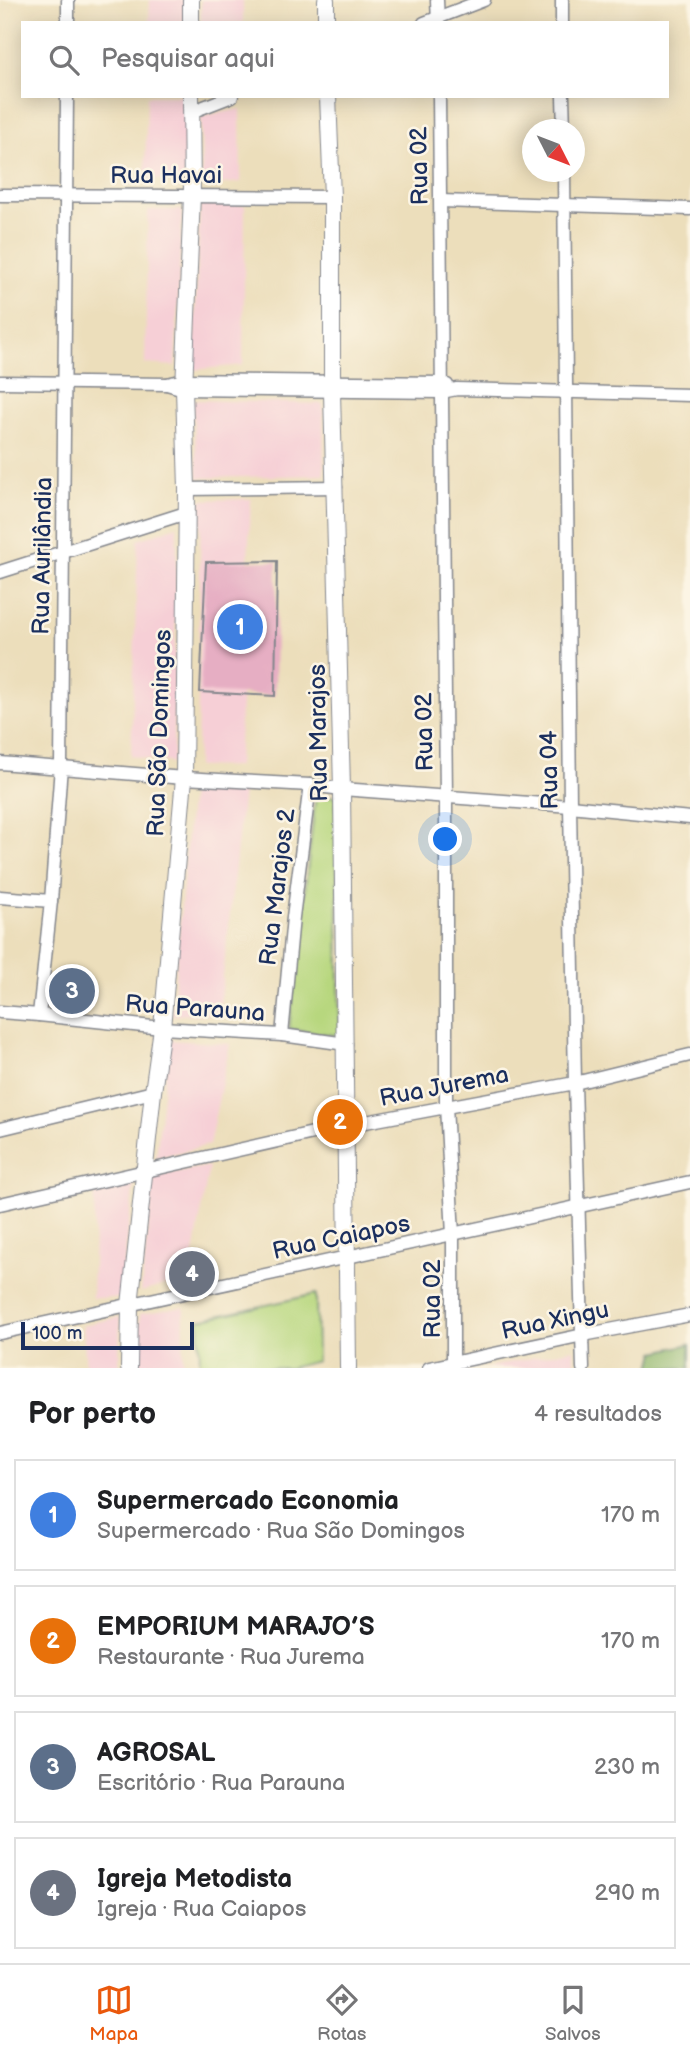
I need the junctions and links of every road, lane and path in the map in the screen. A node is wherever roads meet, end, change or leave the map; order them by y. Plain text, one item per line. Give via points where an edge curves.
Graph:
1 (68, 0) edge
2 (191, 0) edge
3 (326, 0) edge
4 (438, 0) edge
5 (484, 0) edge
6 (562, 0) edge
7 (438, 20) edge
8 (68, 21) edge
9 (191, 21) edge
10 (326, 21) edge
11 (562, 21) edge
12 (67, 98) edge
13 (222, 98) edge
14 (328, 98) edge
15 (439, 98) edge
16 (563, 98) edge
17 (191, 104) edge
18 (564, 119) edge
19 (564, 182) edge
20 (0, 195) edge
21 (192, 195) junction
22 (66, 197) junction
23 (332, 197) junction
24 (441, 201) junction
25 (565, 206) junction
26 (690, 209) edge
27 (0, 382) edge
28 (65, 383) junction
29 (178, 384) junction
30 (332, 386) junction
31 (441, 388) junction
32 (567, 391) junction
33 (690, 395) edge
34 (336, 487) junction
35 (187, 489) junction
36 (186, 513) junction
37 (62, 553) junction
38 (0, 572) edge
39 (0, 763) edge
40 (61, 766) junction
41 (184, 778) junction
42 (310, 785) junction
43 (342, 789) junction
44 (446, 798) junction
45 (570, 806) junction
46 (690, 818) edge
47 (0, 897) edge
48 (51, 901) junction
49 (0, 1012) edge
50 (39, 1015) junction
51 (162, 1028) junction
52 (282, 1035) junction
53 (346, 1044) junction
54 (690, 1055) edge
55 (575, 1083) junction
56 (153, 1092) junction
57 (446, 1106) junction
58 (344, 1126) junction
59 (0, 1129) edge
60 (146, 1170) junction
61 (690, 1182) edge
62 (0, 1204) edge
63 (579, 1207) junction
64 (453, 1235) junction
65 (346, 1257) junction
66 (130, 1306) junction
67 (690, 1315) edge
68 (0, 1334) edge
69 (583, 1335) junction
70 (453, 1365) edge
71 (128, 1368) edge
72 (348, 1368) edge
73 (429, 1368) edge
74 (583, 1368) edge

1 - 8 street
2 - 9 street
3 - 10 street
4 - 7 street
5 - 7 street
6 - 11 street
12 - 22 street, Rua Aurilândia
13 - 17 street
14 - 23 street, Rua Marajos
15 - 24 street, Rua 02
16 - 18 street
17 - 21 street, Rua São Domingos
19 - 25 street, Rua 04
20 - 22 street, Rua Havai
21 - 22 street, Rua Havai
21 - 23 street, Rua Havai
21 - 29 street, Rua São Domingos
22 - 28 street, Rua Aurilândia
23 - 30 street, Rua Marajos
24 - 25 street
24 - 31 street, Rua 02
25 - 26 street
25 - 32 street, Rua 04
27 - 28 street
28 - 29 street
28 - 37 street, Rua Aurilândia
29 - 30 street
29 - 35 street, Rua São Domingos
30 - 31 street
30 - 34 street, Rua Marajos
31 - 32 street
31 - 44 street, Rua 02
32 - 33 street
32 - 45 street, Rua 04
34 - 35 street
34 - 43 street, Rua Marajos
35 - 36 street, Rua São Domingos
36 - 37 street
36 - 41 street, Rua São Domingos
37 - 38 street
37 - 40 street, Rua Aurilândia
39 - 40 street
40 - 41 street
40 - 48 street, Rua Aurilândia
41 - 42 street
41 - 51 street, Rua São Domingos
42 - 43 street
42 - 52 street, Rua Marajos 2
43 - 44 street
43 - 53 street, Rua Marajos
44 - 45 street
44 - 57 street, Rua 02
45 - 46 street
45 - 55 street, Rua 04
47 - 48 street
48 - 50 street, Rua Aurilândia
49 - 50 street, Rua Parauna
50 - 51 street, Rua Parauna
51 - 52 street, Rua Parauna
51 - 56 street, Rua São Domingos
52 - 53 street, Rua Parauna
53 - 58 street, Rua Marajos
54 - 55 street, Rua Jurema
55 - 57 street, Rua Jurema
55 - 63 street, Rua 04
56 - 59 street
56 - 60 street, Rua São Domingos
57 - 58 street, Rua Jurema
57 - 64 street, Rua 02
58 - 60 street, Rua Jurema
58 - 65 street, Rua Marajos
60 - 62 street, Rua Jurema
60 - 66 street, Rua São Domingos
61 - 63 street, Rua Caiapos
63 - 64 street, Rua Caiapos
63 - 69 street, Rua 04
64 - 65 street, Rua Caiapos
64 - 70 street, Rua 02
65 - 66 street, Rua Caiapos
65 - 72 street, Rua Marajos
66 - 68 street, Rua Caiapos
66 - 71 street, Rua São Domingos
67 - 69 street, Rua Xingu
69 - 70 street, Rua Xingu
69 - 74 street, Rua 04
70 - 73 street, Rua Xingu

